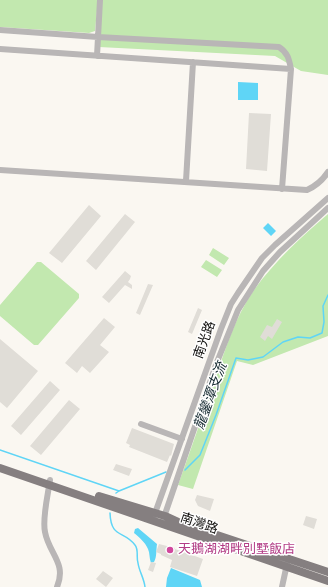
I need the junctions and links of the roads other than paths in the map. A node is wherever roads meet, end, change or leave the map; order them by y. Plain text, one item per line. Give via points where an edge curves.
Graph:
1 (100, 0) edge
2 (0, 30) edge
3 (98, 37) junction
4 (0, 49) edge
5 (97, 56) junction
6 (193, 62) junction
7 (291, 69) junction
8 (0, 170) edge
9 (328, 172) edge
10 (186, 181) junction
11 (282, 189) junction
12 (328, 198) edge
13 (328, 208) edge
14 (140, 424) dead end
15 (182, 439) junction
16 (0, 463) edge
17 (0, 468) edge
18 (50, 482) junction
19 (154, 517) junction
20 (163, 520) junction
21 (288, 558) junction
22 (287, 567) junction
23 (328, 572) edge
24 (328, 581) edge
25 (56, 587) edge
26 (282, 587) edge

1 - 3 street
2 - 3 street
3 - 5 street
3 - 7 street via 279,47 289,58
4 - 5 street
5 - 6 street
6 - 7 street
6 - 10 street
7 - 11 street
8 - 10 street
9 - 11 street via 319,183 307,190
10 - 11 street
12 - 15 street, 南光路 via 271,249 231,304
13 - 20 street, 南光路 via 263,271 238,310 217,362
14 - 15 street
15 - 19 street, 南光路
16 - 18 main road
17 - 18 main road
18 - 19 main road, 南灣路
18 - 25 street via 44,526 48,541 59,562 61,573
19 - 20 main road, 南灣路
20 - 21 main road, 南灣路 via 178,522
20 - 22 main road, 南灣路
21 - 22 street
21 - 23 main road, 南灣路
22 - 24 main road, 南灣路
22 - 26 street

